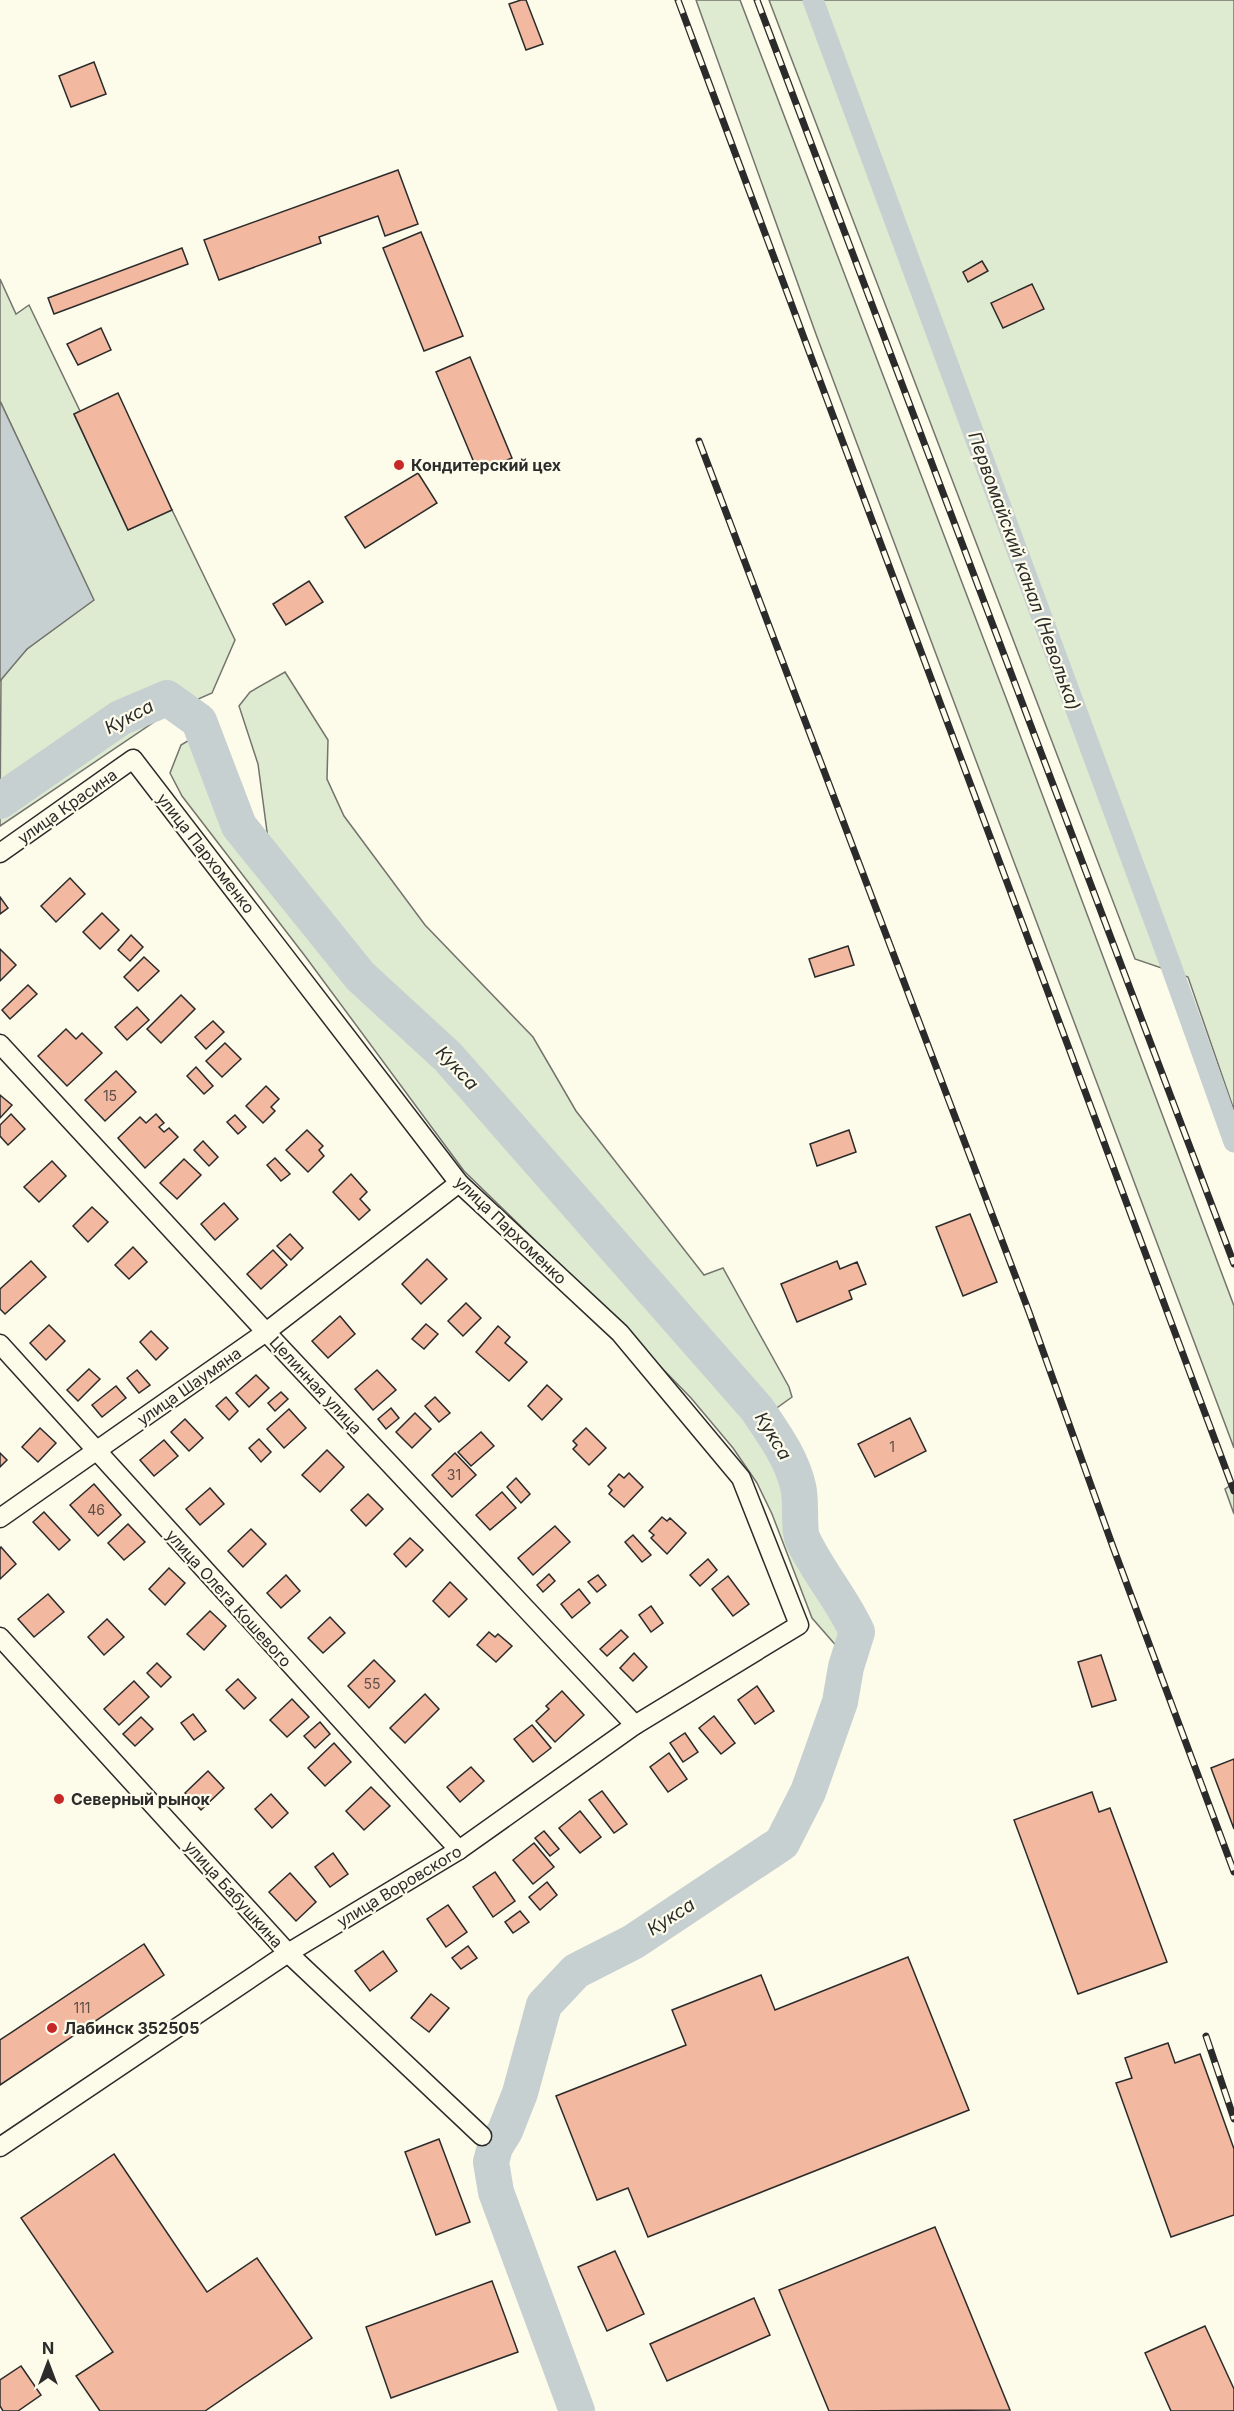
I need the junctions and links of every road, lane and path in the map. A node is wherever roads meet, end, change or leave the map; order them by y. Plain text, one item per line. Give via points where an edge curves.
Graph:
1 (134, 759) joint
2 (0, 853) edge
3 (0, 1044) edge
4 (459, 1183) junction
5 (266, 1332) junction
6 (0, 1344) edge
7 (96, 1451) junction
8 (0, 1518) edge
9 (799, 1625) joint
10 (0, 1637) edge
11 (635, 1725) junction
12 (459, 1850) junction
13 (288, 1953) junction
14 (483, 2136) dead end
15 (0, 2147) edge

1 - 2 street, улица Красина
1 - 4 street, улица Пархоменко
3 - 5 street, Целинная улица
4 - 5 street, улица Шаумяна
4 - 9 street, улица Пархоменко via 620,1333 741,1478
5 - 7 street, улица Шаумяна
5 - 11 street, Целинная улица
6 - 7 street, улица Олега Кошевого
7 - 8 street, улица Шаумяна
7 - 12 street, улица Олега Кошевого
9 - 11 street, улица Воровского
10 - 13 street, улица Бабушкина
11 - 12 street, улица Воровского
12 - 13 street, улица Воровского
13 - 14 street, улица Бабушкина
13 - 15 street, улица Воровского

